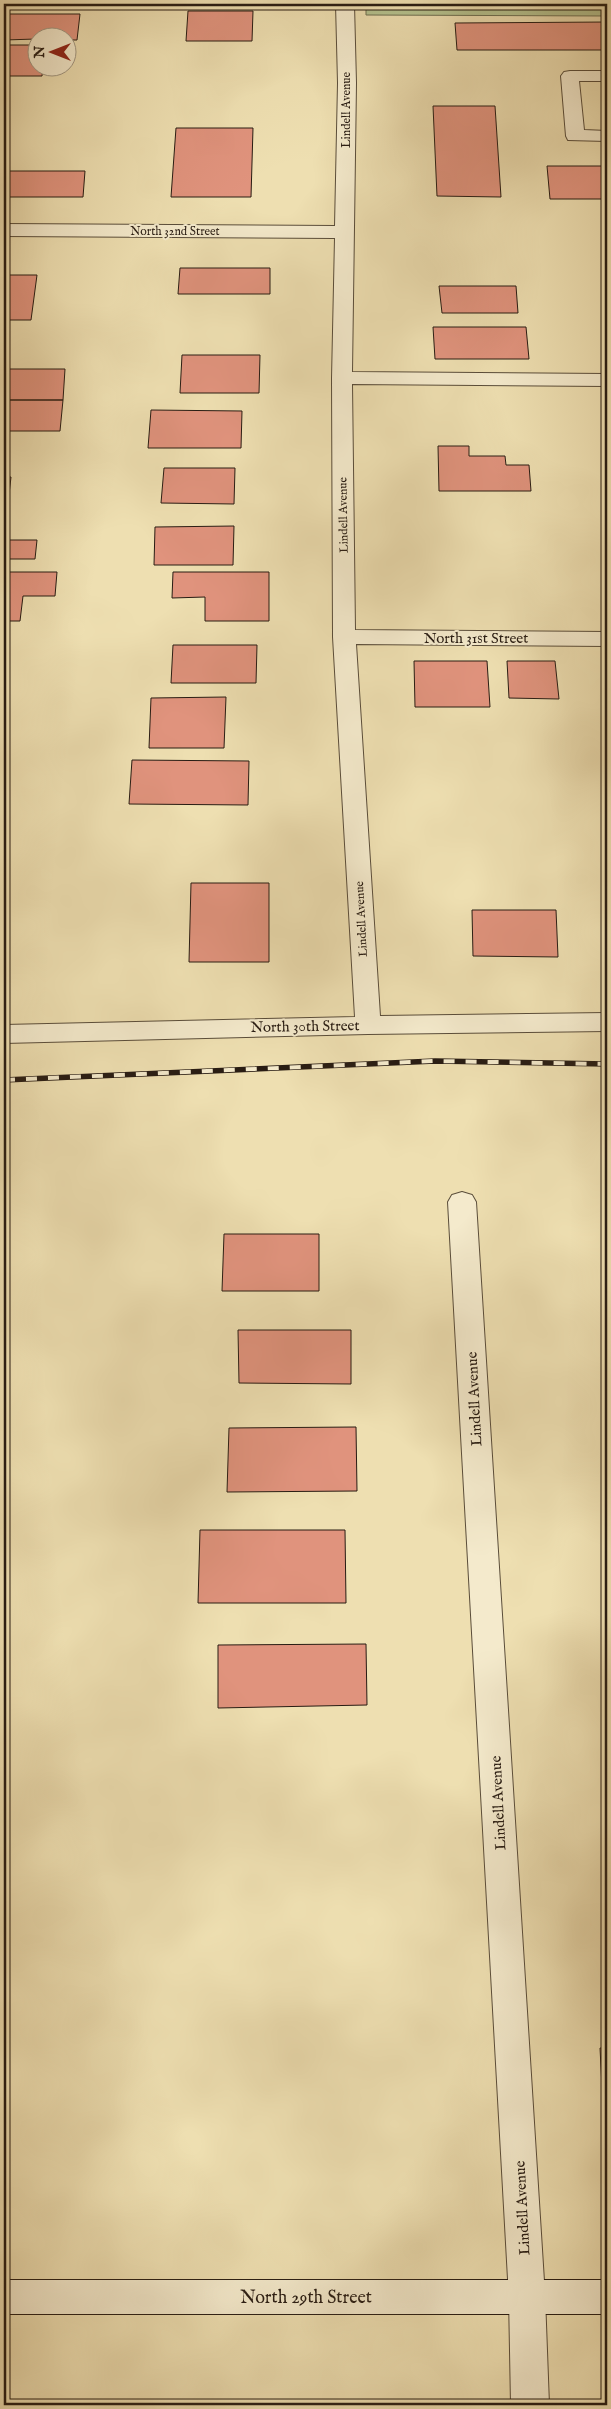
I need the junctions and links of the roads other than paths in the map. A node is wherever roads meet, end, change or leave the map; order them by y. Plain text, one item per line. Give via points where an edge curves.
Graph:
1 (345, 4) edge
2 (607, 76) edge
3 (607, 136) edge
4 (4, 230) edge
5 (345, 232) junction
6 (342, 378) junction
7 (607, 380) edge
8 (344, 637) junction
9 (607, 638) edge
10 (607, 1022) edge
11 (368, 1025) junction
12 (4, 1034) edge
13 (462, 1202) dead end
14 (4, 2297) edge
15 (527, 2297) junction
16 (607, 2297) edge
17 (530, 2405) edge

1 - 5 street, Lindell Avenue
2 - 3 street via 570,76 575,136
4 - 5 street, North 32nd Street
5 - 6 street, Lindell Avenue
6 - 7 street
6 - 8 street, Lindell Avenue
8 - 9 street, North 31st Street
8 - 11 street, Lindell Avenue
10 - 11 street, North 30th Street
11 - 12 street, North 30th Street
13 - 15 street, Lindell Avenue
14 - 15 street, North 29th Street
15 - 16 street, North 29th Street
15 - 17 street, Lindell Avenue

